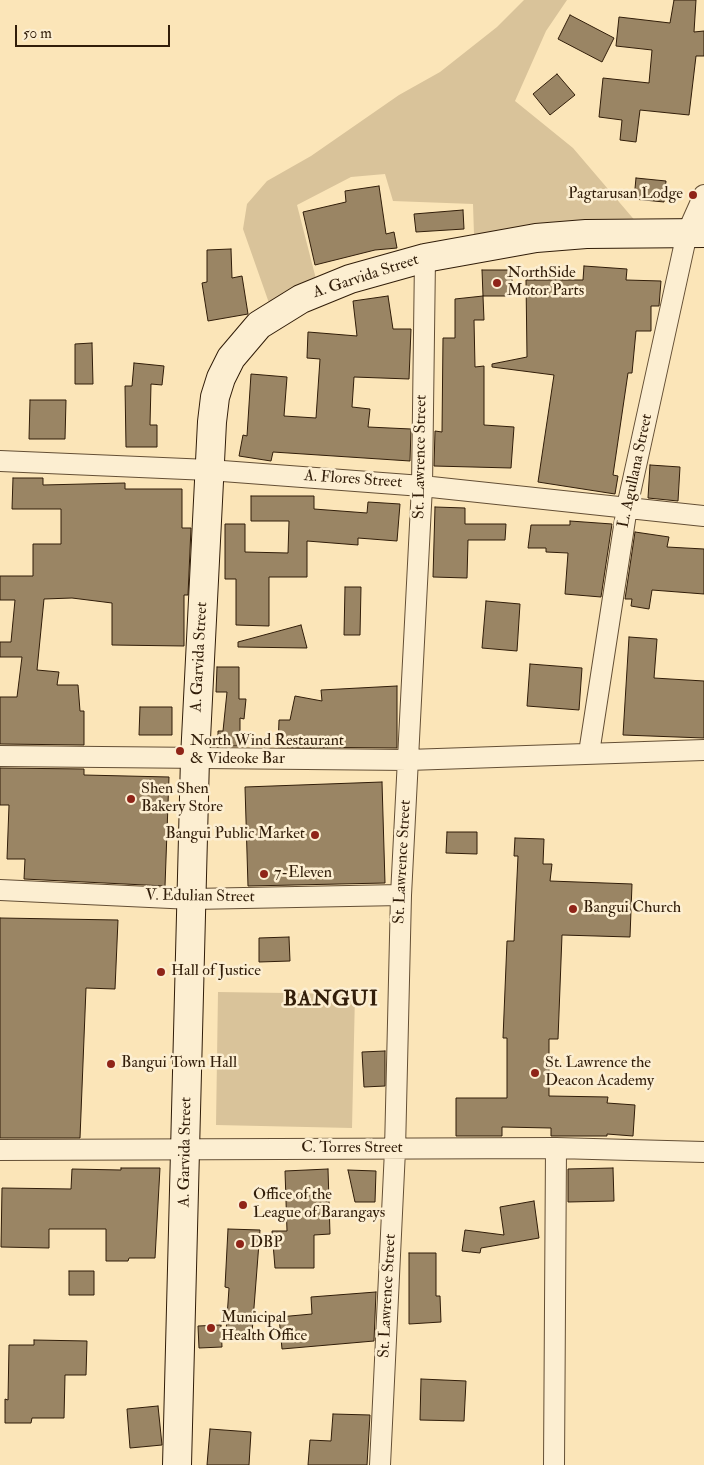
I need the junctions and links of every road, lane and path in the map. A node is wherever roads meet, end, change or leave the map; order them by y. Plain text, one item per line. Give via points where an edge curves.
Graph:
1 (704, 195) edge
2 (696, 233) edge
3 (425, 258) junction
4 (0, 461) edge
5 (209, 470) junction
6 (422, 486) junction
7 (627, 507) junction
8 (704, 516) edge
9 (704, 750) edge
10 (589, 753) junction
11 (0, 756) edge
12 (195, 758) junction
13 (408, 760) junction
14 (0, 890) edge
15 (401, 895) junction
16 (192, 899) junction
17 (186, 1148) junction
18 (556, 1148) junction
19 (0, 1150) edge
20 (395, 1150) junction
21 (704, 1152) edge
22 (177, 1465) edge
23 (380, 1465) edge
24 (554, 1465) edge

1 - 2 street, L. Agullana Street
2 - 3 main road, A. Garvida Street via 536,238
2 - 7 street, L. Agullana Street
3 - 5 main road, A. Garvida Street via 325,288 259,325 231,358 221,378 213,414
3 - 6 street, St. Lawrence Street
4 - 5 street, A. Flores Street
5 - 6 street, A. Flores Street
5 - 12 main road, A. Garvida Street
6 - 7 street, A. Flores Street
6 - 13 street, St. Lawrence Street
7 - 8 street, A. Flores Street
7 - 10 street, L. Agullana Street
9 - 10 street
10 - 13 street
11 - 12 street
12 - 13 street
12 - 16 main road, A. Garvida Street
13 - 15 street, St. Lawrence Street
14 - 16 street, V. Edulian Street
15 - 16 street, V. Edulian Street
15 - 20 street, St. Lawrence Street
16 - 17 main road, A. Garvida Street
17 - 19 street, C. Torres Street
17 - 20 street, C. Torres Street
17 - 22 main road, A. Garvida Street
18 - 20 street, C. Torres Street
18 - 21 street, C. Torres Street
18 - 24 street
20 - 23 street, St. Lawrence Street

